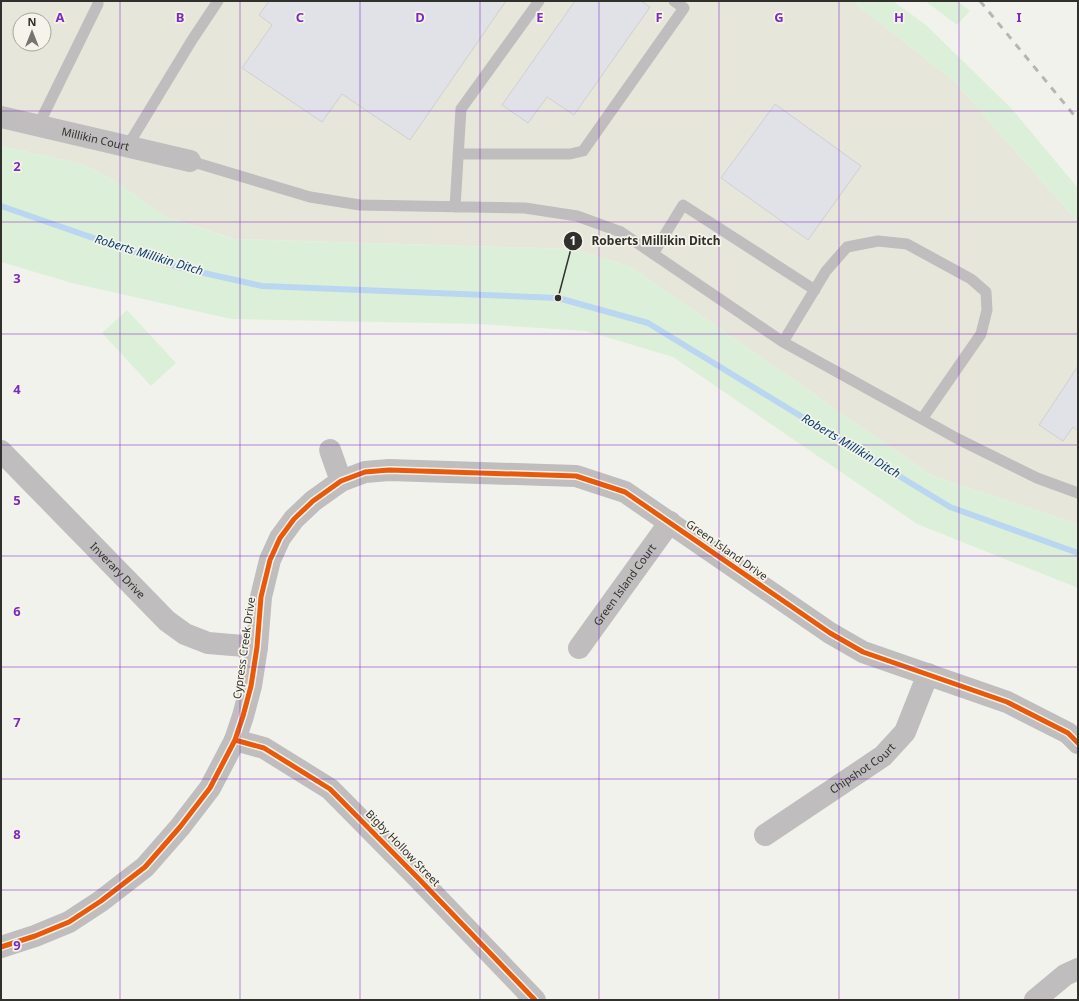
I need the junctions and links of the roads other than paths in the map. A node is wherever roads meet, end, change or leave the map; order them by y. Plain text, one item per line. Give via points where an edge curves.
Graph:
1 (98, 1) edge
2 (218, 1) edge
3 (540, 1) edge
4 (674, 1) edge
5 (1, 117) edge
6 (38, 126) junction
7 (127, 147) junction
8 (458, 154) junction
9 (190, 161) joint
10 (455, 207) junction
11 (653, 254) junction
12 (815, 290) junction
13 (783, 342) junction
14 (922, 419) junction
15 (330, 450) dead end
16 (1, 451) edge
17 (342, 481) junction
18 (1078, 493) edge
19 (670, 522) junction
20 (257, 646) junction
21 (579, 648) dead end
22 (928, 674) junction
23 (235, 740) junction
24 (1078, 743) edge
25 (765, 835) dead end
26 (1, 947) edge
27 (1078, 968) edge
28 (532, 999) edge
29 (1035, 1000) edge

1 - 6 lane
2 - 7 lane
3 - 8 lane via 460,109
4 - 8 lane via 684,8 583,151 570,154
5 - 6 street, Millikin Court
6 - 7 street, Millikin Court
7 - 9 street, Millikin Court
8 - 10 lane
9 - 10 lane via 310,197 360,205
10 - 11 lane via 525,208 577,216 621,232
11 - 12 lane via 683,205
11 - 13 lane
12 - 13 lane
12 - 14 lane via 826,271 847,247 878,241 907,244 972,279 986,292 987,310 981,334
13 - 14 lane
14 - 18 lane via 1037,478
15 - 17 street
16 - 20 street, Inverary Drive via 167,621 185,634 208,643
17 - 19 street, Green Island Drive via 365,472 389,470 576,476 625,492
17 - 20 street, Cypress Creek Drive via 312,501 280,538 270,560 261,596
19 - 21 street, Green Island Court
19 - 22 street, Green Island Drive via 830,633 863,652
20 - 23 street, Cypress Creek Drive via 251,686
22 - 24 street, Green Island Drive via 1007,702 1068,733
22 - 25 street, Chipshot Court via 905,732 883,756
23 - 26 street, Cypress Creek Drive via 210,788 145,867 69,922
23 - 28 street, Bigby Hollow Street via 264,748 330,789
27 - 29 street via 1065,975

